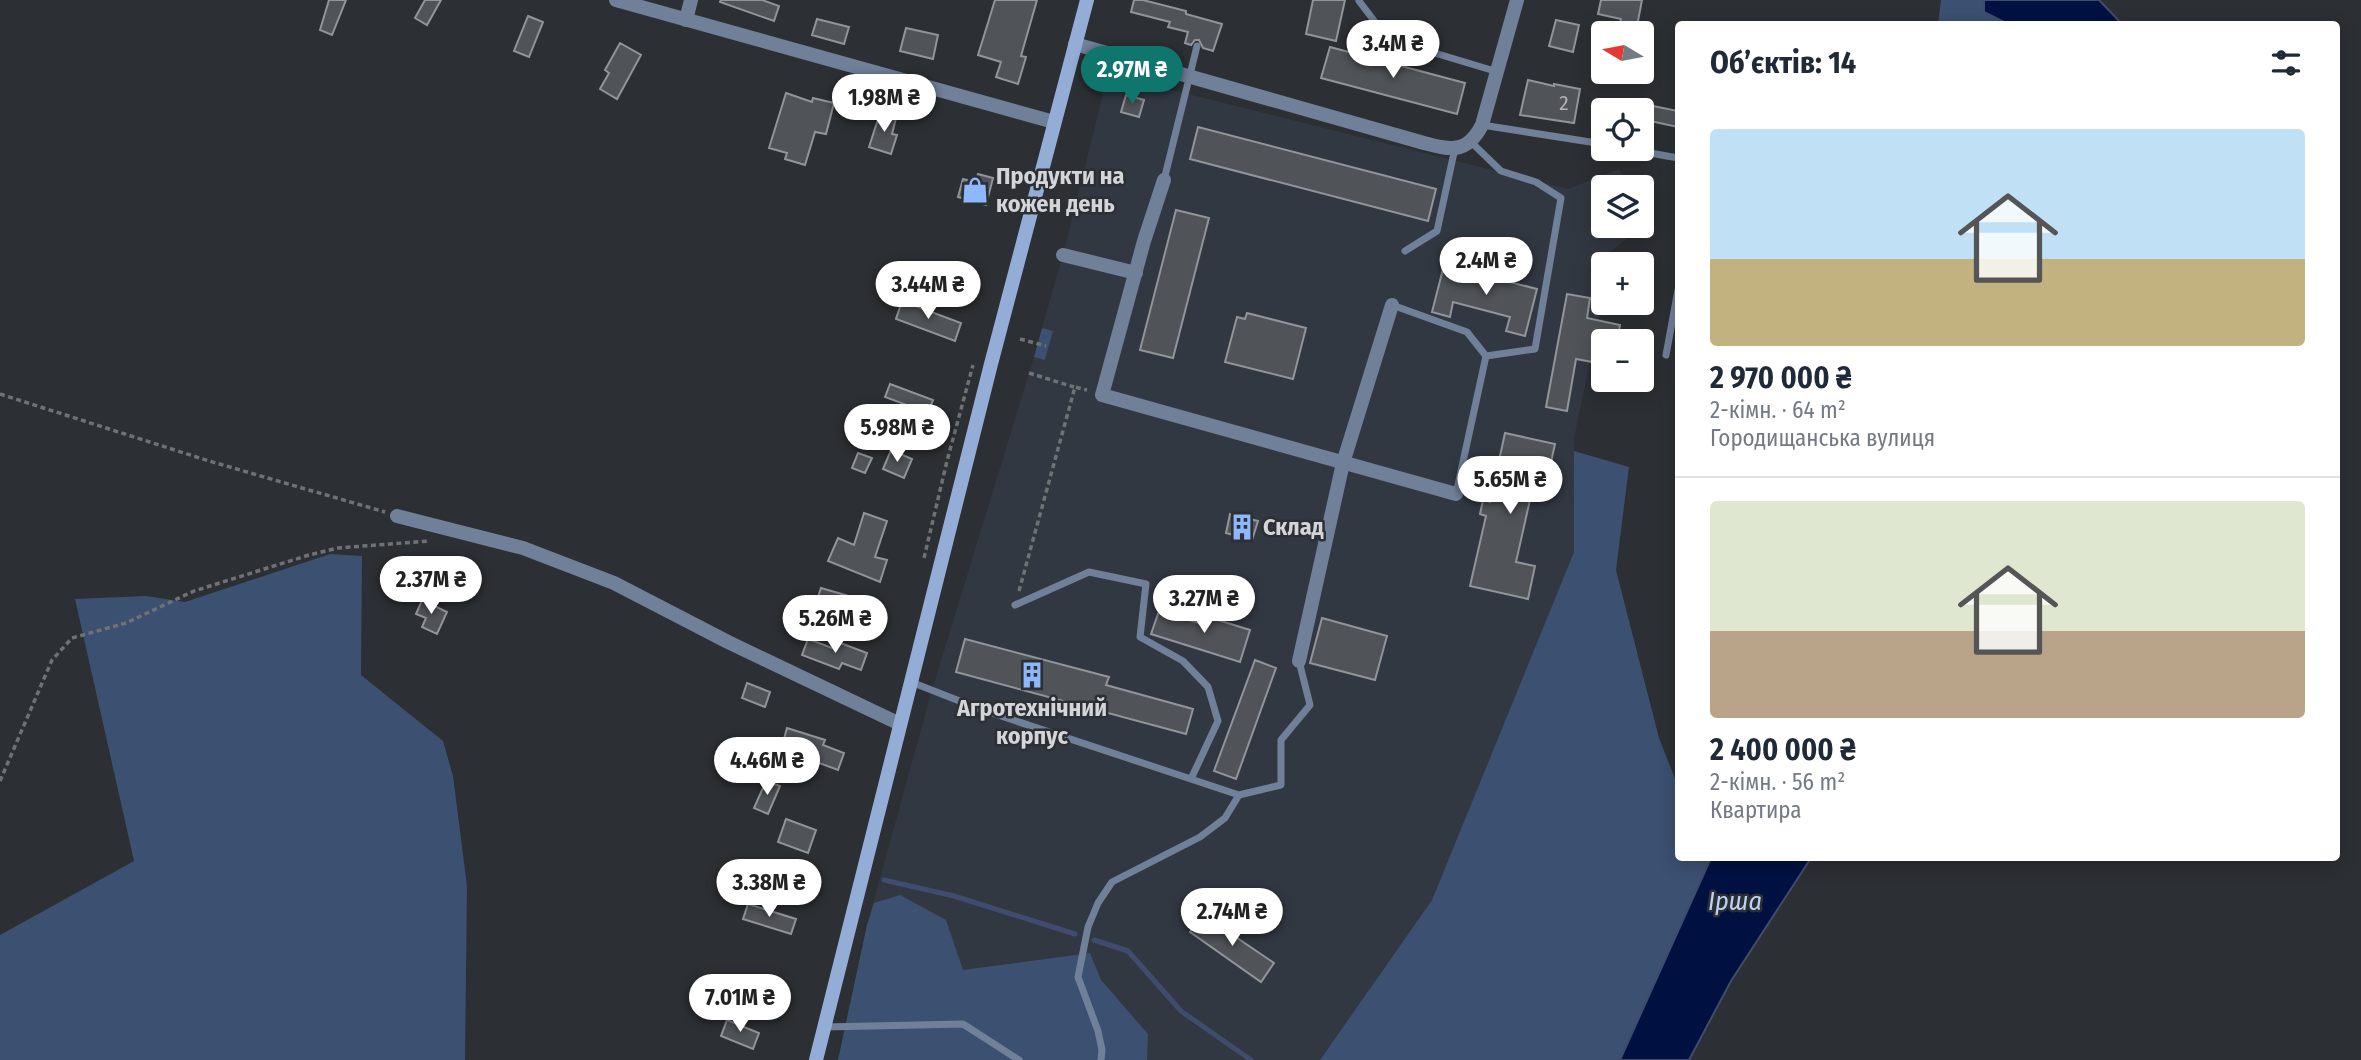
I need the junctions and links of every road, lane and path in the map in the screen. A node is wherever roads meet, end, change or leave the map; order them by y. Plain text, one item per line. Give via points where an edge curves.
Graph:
1 (616, 0) edge
2 (691, 0) edge
3 (1087, 0) edge
4 (1517, 0) edge
5 (1359, 1) edge
6 (686, 20) junction
7 (1075, 44) junction
8 (1197, 46) dead end
9 (1498, 73) junction
10 (1188, 77) junction
11 (1054, 122) junction
12 (1482, 125) junction
13 (1471, 142) junction
14 (1591, 142) edge
15 (1455, 148) junction
16 (1654, 154) edge
17 (1675, 157) edge
18 (1164, 180) joint
19 (1405, 251) dead end
20 (1063, 255) dead end
21 (1136, 273) junction
22 (1392, 305) joint
23 (1675, 306) edge
24 (1020, 339) dead end
25 (1046, 346) dead end
26 (1666, 355) dead end
27 (1486, 356) junction
28 (1029, 373) dead end
29 (1075, 387) junction
30 (0, 394) edge
31 (1102, 395) junction
32 (1343, 463) junction
33 (1456, 494) joint
34 (397, 516) joint
35 (436, 541) dead end
36 (1016, 605) joint
37 (1299, 661) joint
38 (911, 681) junction
39 (900, 724) junction
40 (1191, 779) junction
41 (0, 781) edge
42 (1239, 795) junction
43 (824, 1027) junction
44 (816, 1060) edge
45 (1019, 1060) edge
46 (1101, 1060) edge

1 - 6 street
2 - 6 street
3 - 7 street
4 - 9 street
5 - 9 lane via 1388,38
6 - 11 street
7 - 10 street
7 - 11 street
8 - 10 lane
9 - 12 street
10 - 15 street via 1424,144
10 - 18 lane
11 - 38 street
12 - 13 street
12 - 14 lane
13 - 15 street
13 - 27 lane via 1501,171 1536,182 1561,198 1535,349
15 - 19 lane via 1437,231
16 - 17 lane
18 - 21 street
20 - 21 street
21 - 31 street
22 - 27 lane via 1467,332
22 - 32 street
23 - 26 lane
24 - 25 path
27 - 33 lane
28 - 29 path
29 - 31 path
29 - 36 path
30 - 34 path
31 - 32 street
32 - 33 street
32 - 37 street
34 - 39 street via 523,548 603,579
35 - 41 path via 338,548 309,555 194,591 126,623 72,638 52,660
36 - 40 lane via 1089,572 1146,584 1140,638 1183,661 1208,687 1218,721
37 - 42 lane via 1310,705 1281,740 1280,785
38 - 39 street
38 - 40 lane via 980,709
39 - 43 street
40 - 42 lane
42 - 46 lane via 1226,818 1200,837 1112,882 1098,902 1077,977 1098,1031
43 - 44 street
43 - 45 lane via 963,1024

